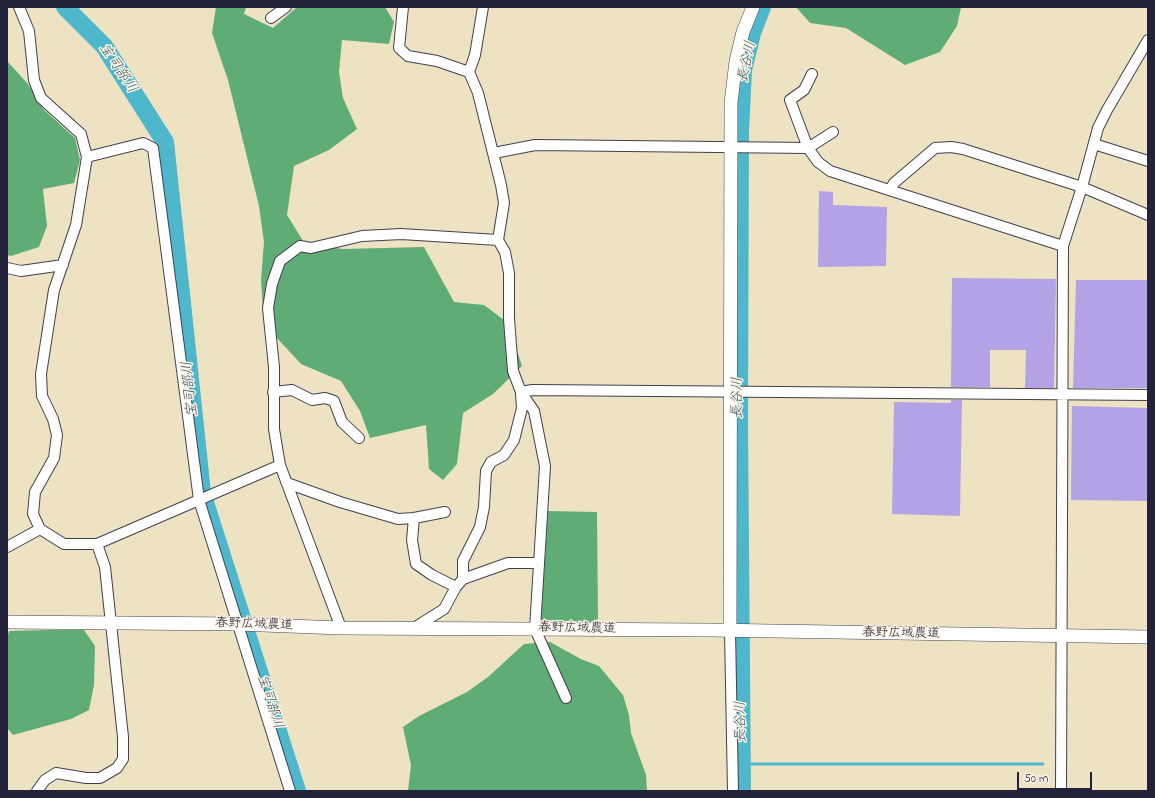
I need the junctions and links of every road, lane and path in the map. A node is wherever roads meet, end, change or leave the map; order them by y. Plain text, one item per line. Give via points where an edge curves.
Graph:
1 (19, 7) edge
2 (286, 7) edge
3 (483, 7) edge
4 (753, 7) edge
5 (402, 8) edge
6 (271, 18) dead end
7 (1148, 40) edge
8 (469, 72) junction
9 (812, 74) dead end
10 (833, 132) dead end
11 (1094, 144) junction
12 (737, 147) junction
13 (808, 148) junction
14 (494, 153) junction
15 (88, 157) junction
16 (1148, 161) edge
17 (1082, 187) junction
18 (890, 190) junction
19 (1148, 215) edge
20 (498, 240) junction
21 (1063, 246) junction
22 (63, 265) junction
23 (7, 268) edge
24 (273, 392) junction
25 (521, 392) junction
26 (736, 392) junction
27 (1063, 395) junction
28 (1148, 395) edge
29 (359, 438) dead end
30 (280, 465) junction
31 (287, 483) junction
32 (198, 500) junction
33 (445, 512) dead end
34 (414, 518) junction
35 (40, 529) junction
36 (97, 544) junction
37 (7, 547) edge
38 (539, 563) junction
39 (463, 579) junction
40 (456, 587) junction
41 (7, 622) edge
42 (110, 623) junction
43 (239, 624) junction
44 (341, 628) junction
45 (414, 628) junction
46 (535, 628) junction
47 (730, 631) junction
48 (1061, 636) junction
49 (1148, 637) edge
50 (566, 698) dead end
51 (37, 791) edge
52 (290, 791) edge
53 (733, 791) edge
54 (1061, 791) edge

1 - 15 street via 29,32 34,80 41,98 81,134
2 - 6 street
3 - 8 street via 475,55
4 - 12 street via 743,32 736,61 731,103
5 - 8 street via 399,48 408,56 437,61
7 - 11 street via 1107,110
8 - 14 street via 478,93
9 - 13 street via 804,90 790,100
10 - 13 street
11 - 16 street
11 - 17 street
12 - 13 street
12 - 14 street via 535,145
12 - 26 street
13 - 18 street via 818,162 830,171
14 - 20 street via 504,203
15 - 22 street via 76,225
15 - 32 street via 143,143 153,148
17 - 18 street via 951,147 935,148 894,183
17 - 19 street
17 - 21 street
18 - 21 street
20 - 24 street via 401,234 362,236 311,248 300,246 280,261 272,284 268,308 274,359
20 - 25 street via 505,252 509,273 513,371
21 - 27 street
22 - 23 street via 21,271
22 - 35 street via 54,290 40,374 42,396 57,434 54,458 35,492 33,514
24 - 29 street via 292,390 312,400 325,398 334,401 342,422
24 - 30 street via 274,430
25 - 26 street
25 - 38 street via 534,411 545,466
25 - 39 street via 522,408 514,440 504,455 491,462 486,471 480,527 463,561
26 - 27 street
26 - 47 street
27 - 28 street
27 - 48 street
30 - 31 street
30 - 32 street
31 - 34 street via 398,519
31 - 44 street
32 - 36 street
32 - 43 street
33 - 34 street
34 - 40 street via 412,540 416,564
35 - 36 street via 64,544
35 - 37 street
36 - 42 street via 105,567
38 - 39 street via 508,564
38 - 46 street
39 - 40 street
40 - 45 street via 444,609
41 - 42 street, 春野広域農道
42 - 43 street, 春野広域農道
42 - 51 street via 123,737 122,759 117,768 100,778 56,773 45,780
43 - 44 street, 春野広域農道
43 - 52 street
44 - 45 street, 春野広域農道
45 - 46 street, 春野広域農道
46 - 47 street, 春野広域農道
46 - 50 street
47 - 48 street, 春野広域農道
47 - 53 street
48 - 49 street, 春野広域農道
48 - 54 street

